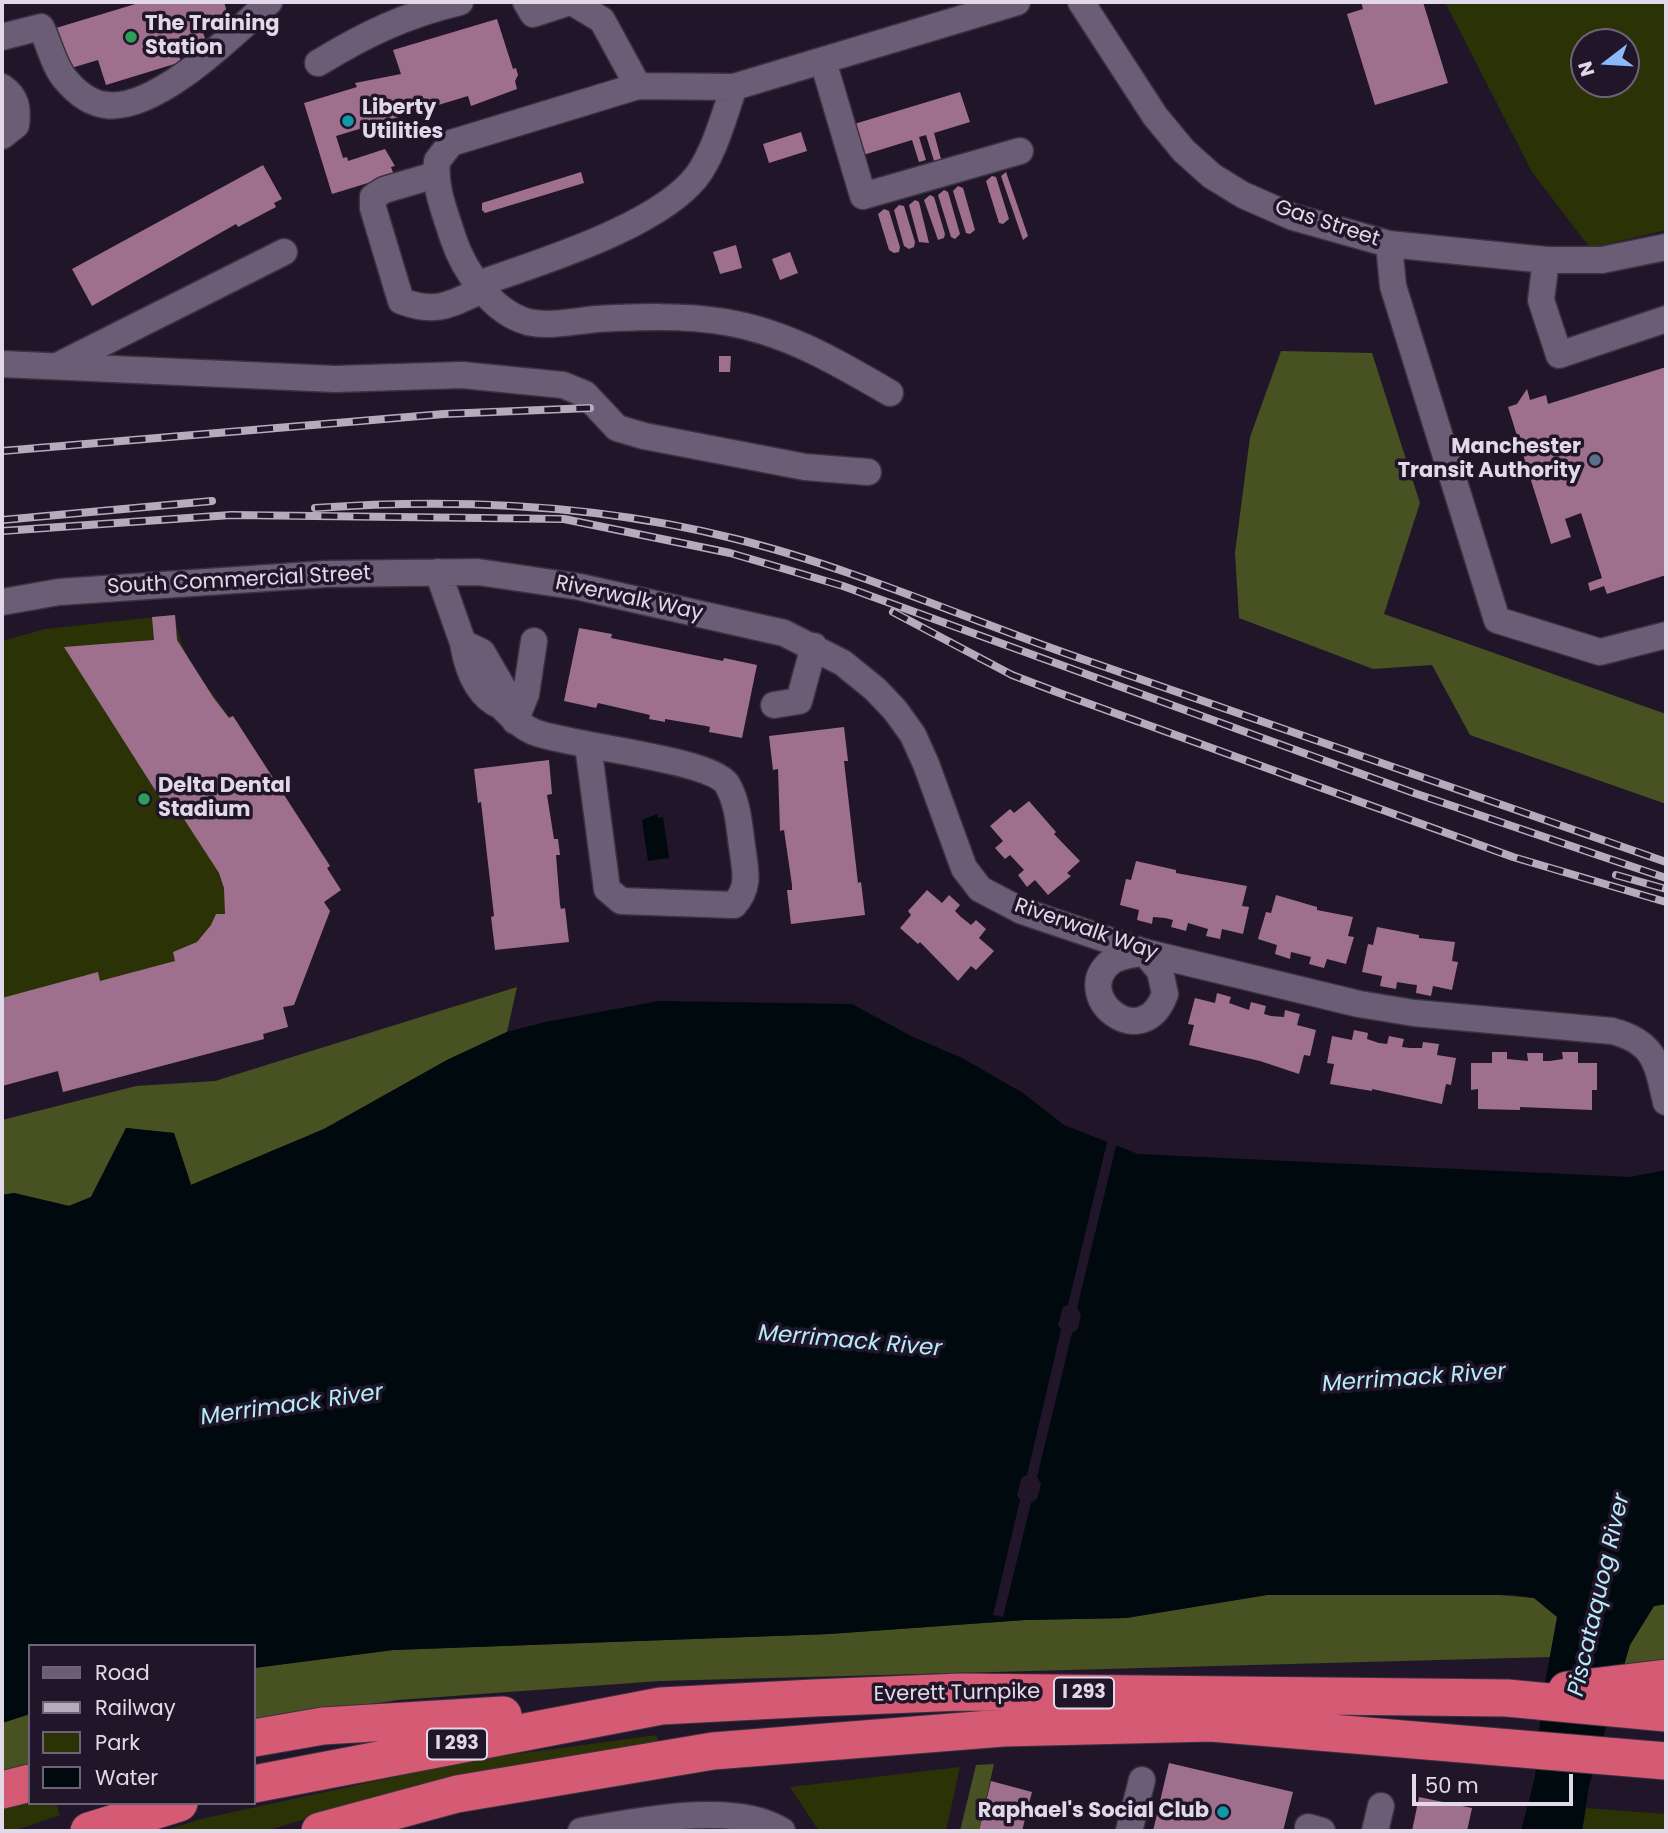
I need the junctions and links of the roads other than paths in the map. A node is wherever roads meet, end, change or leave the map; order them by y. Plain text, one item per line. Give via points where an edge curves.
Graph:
1 (269, 2) edge
2 (460, 2) edge
3 (526, 2) edge
4 (571, 2) edge
5 (1017, 2) edge
6 (1081, 2) edge
7 (2, 37) edge
8 (823, 61) junction
9 (318, 62) dead end
10 (638, 86) junction
11 (2, 87) edge
12 (734, 87) junction
13 (2, 136) edge
14 (1020, 151) dead end
15 (435, 175) junction
16 (1389, 244) junction
17 (1666, 247) edge
18 (284, 252) dead end
19 (1546, 260) junction
20 (480, 287) junction
21 (1666, 319) edge
22 (2, 364) edge
23 (58, 366) junction
24 (890, 393) dead end
25 (868, 472) dead end
26 (438, 572) junction
27 (478, 572) joint
28 (2, 602) edge
29 (1666, 635) edge
30 (534, 641) dead end
31 (814, 646) junction
32 (791, 709) dead end
33 (508, 714) junction
34 (588, 745) junction
35 (1666, 1102) edge
36 (1660, 1696) edge
37 (661, 1706) junction
38 (256, 1738) edge
39 (713, 1751) junction
40 (1661, 1761) edge
41 (1142, 1780) dead end
42 (28, 1784) edge
43 (256, 1784) edge
44 (2, 1790) edge
45 (173, 1805) edge
46 (89, 1831) edge
47 (320, 1831) edge
48 (405, 1831) edge
49 (581, 1831) edge
50 (782, 1831) edge
51 (1129, 1831) edge

1 - 7 street via 201,64 121,106 85,98 64,78 41,27
2 - 9 street via 401,18
3 - 4 street via 533,14
4 - 10 street via 602,20
5 - 8 street
6 - 16 street, Gas Street via 1155,116 1212,176 1293,217
8 - 12 street
8 - 14 street via 863,196
10 - 12 street
10 - 15 street via 451,143 437,161
11 - 13 street via 18,108 16,125
12 - 20 street via 692,183 659,209
15 - 20 street via 460,259
15 - 20 street via 373,197 401,301 425,310 448,306
16 - 19 street, Gas Street
16 - 29 street via 1393,286 1497,620 1600,652
17 - 19 street, Gas Street via 1602,260
18 - 23 street
19 - 21 street via 1541,300 1559,355
20 - 24 street via 529,322 661,318 724,322 813,348
22 - 23 street
23 - 25 street via 335,379 461,375 563,385 584,394 618,428 644,436 805,467
26 - 27 street, South Commercial Street
26 - 28 street, South Commercial Street via 326,574 59,592
26 - 33 street via 463,643 482,652 504,690
27 - 31 street, Riverwalk Way via 580,587 784,633
30 - 33 street via 527,694
31 - 32 street
31 - 35 street, Riverwalk Way via 875,688 913,735 964,868 980,889 1022,911 1144,952 1359,1004 1632,1036 1654,1058
33 - 34 street via 556,739
34 - 34 street via 713,772 726,782 736,808 747,883 734,905 621,901 607,889
36 - 37 highway, Everett Turnpike / I 293 via 961,1692
37 - 38 highway via 323,1726
37 - 43 highway, Everett Turnpike / I 293
39 - 40 highway, Everett Turnpike / I 293 via 1003,1728 1211,1723
39 - 47 highway, Everett Turnpike / I 293 via 457,1794
39 - 48 highway
41 - 51 street
42 - 44 highway
45 - 46 highway
49 - 50 street via 701,1817 748,1818

